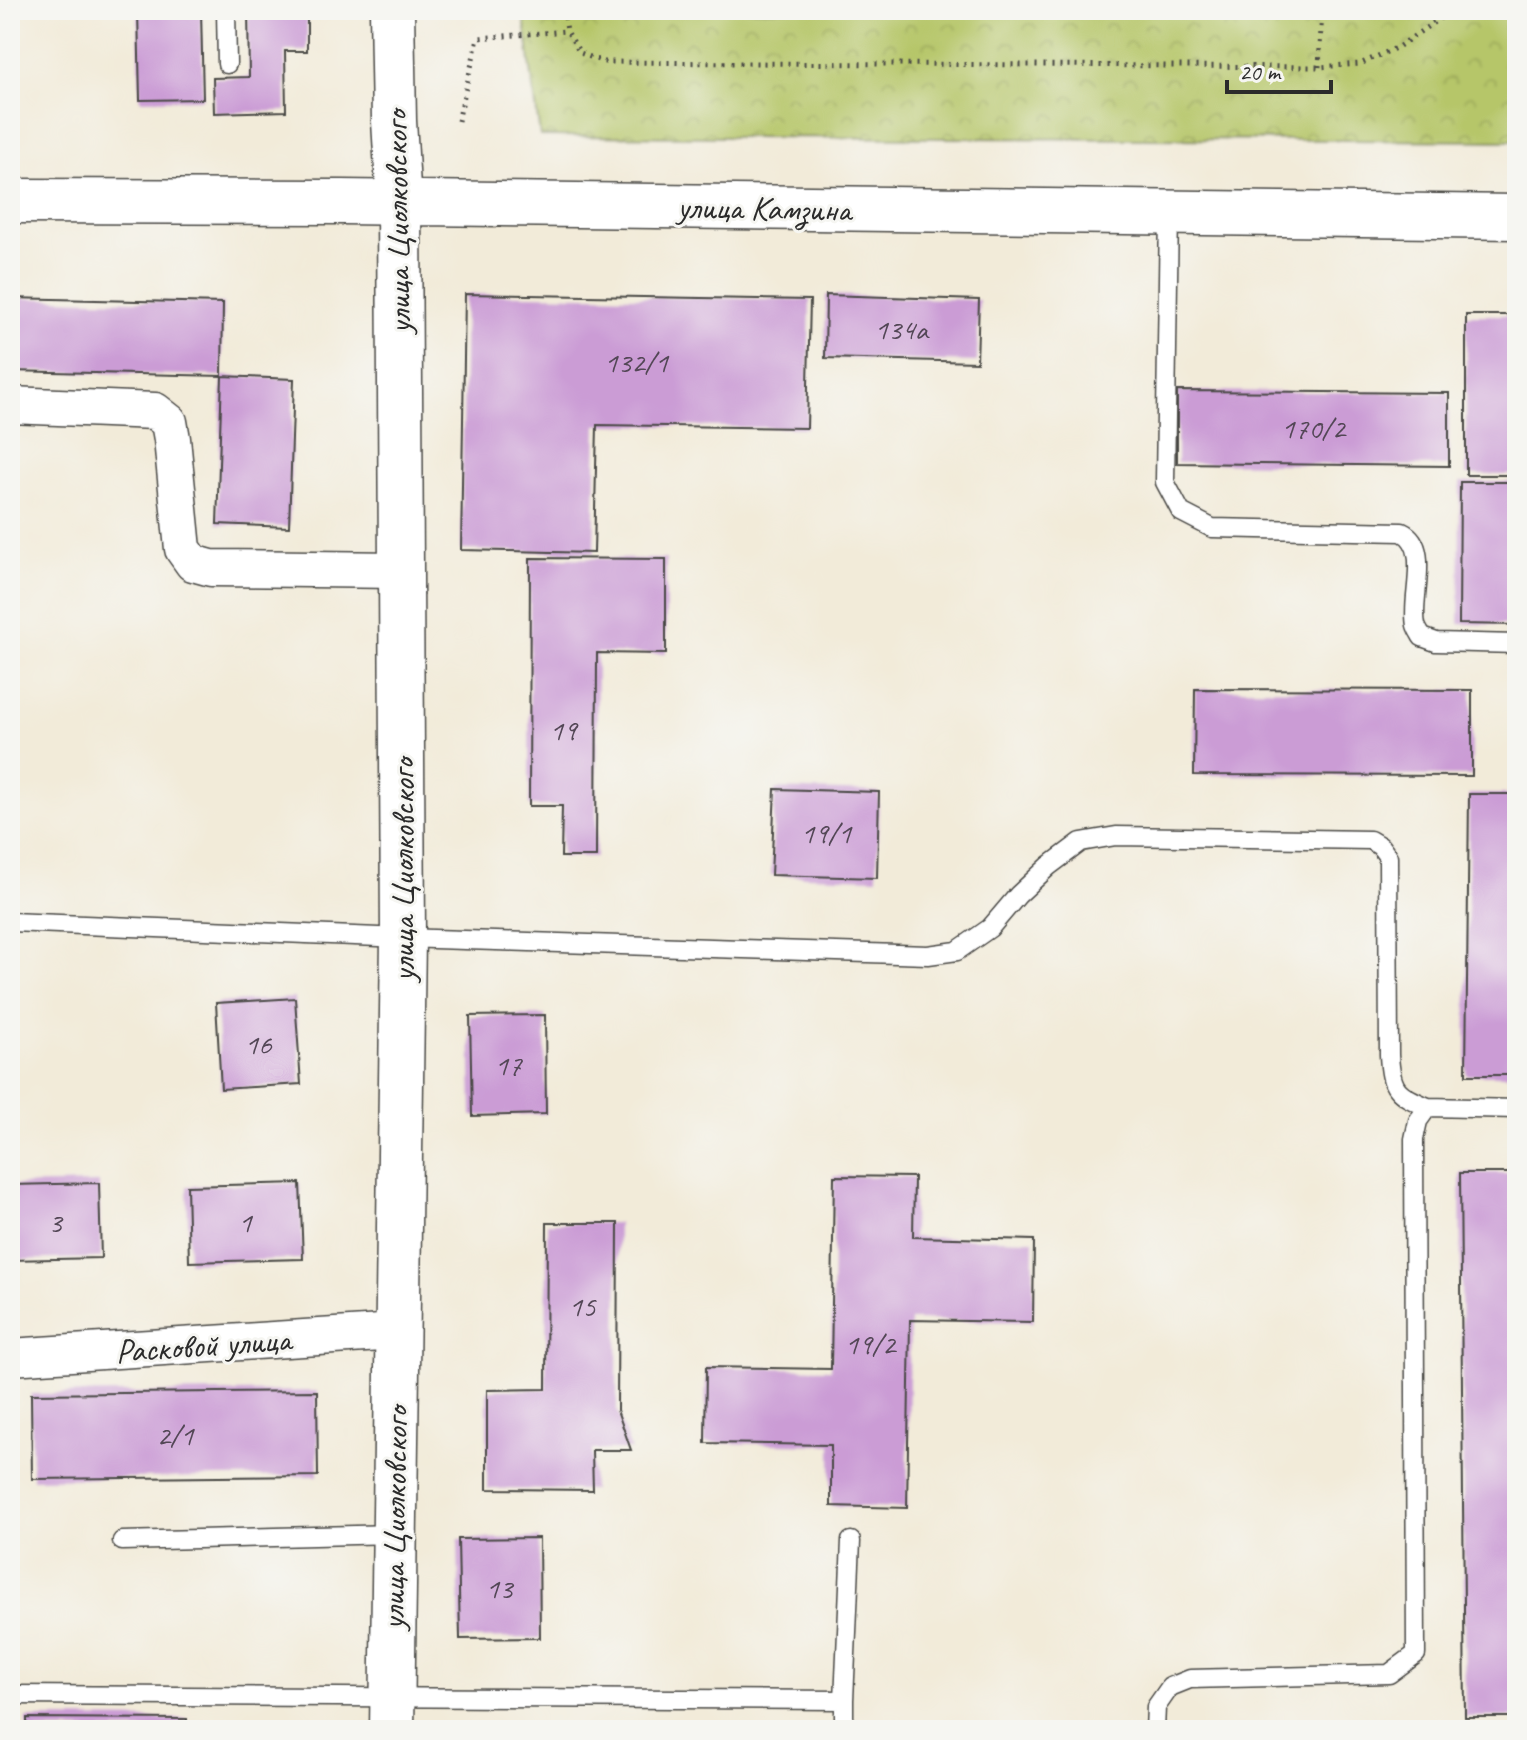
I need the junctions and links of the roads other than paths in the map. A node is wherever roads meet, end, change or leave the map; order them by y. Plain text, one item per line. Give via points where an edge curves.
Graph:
1 (226, 10) edge
2 (392, 10) edge
3 (227, 64) dead end
4 (10, 201) edge
5 (399, 204) junction
6 (1169, 213) junction
7 (1517, 217) edge
8 (10, 405) edge
9 (401, 570) junction
10 (1517, 644) edge
11 (10, 922) edge
12 (403, 938) junction
13 (1428, 1107) junction
14 (1517, 1109) edge
15 (397, 1332) junction
16 (10, 1357) edge
17 (395, 1534) junction
18 (122, 1541) dead end
19 (851, 1541) dead end
20 (10, 1695) edge
21 (844, 1700) junction
22 (392, 1714) edge
23 (844, 1730) edge
24 (1155, 1730) edge

1 - 3 lane
2 - 5 street, улица Циолковского
4 - 5 street, улица Камзина
5 - 6 street, улица Камзина
5 - 9 street, улица Циолковского
6 - 7 street, улица Камзина
6 - 10 lane via 1165,482 1181,512 1212,528 1402,532 1418,548 1416,625 1422,637
8 - 9 street via 155,411 169,422 183,549 193,563 211,568
9 - 12 street, улица Циолковского
11 - 12 lane
12 - 13 lane via 928,955 957,951 990,928 1018,895 1081,842 1116,836 1370,840 1388,857 1390,1079 1404,1097
12 - 15 street, улица Циолковского
13 - 14 lane
13 - 24 lane via 1414,1139 1416,1654 1389,1674 1190,1679 1170,1687 1156,1707
15 - 16 street, Расковой улица
15 - 17 street, улица Циолковского
17 - 18 lane
17 - 22 street, улица Циолковского
19 - 21 lane
20 - 22 lane
21 - 22 lane
21 - 23 lane

